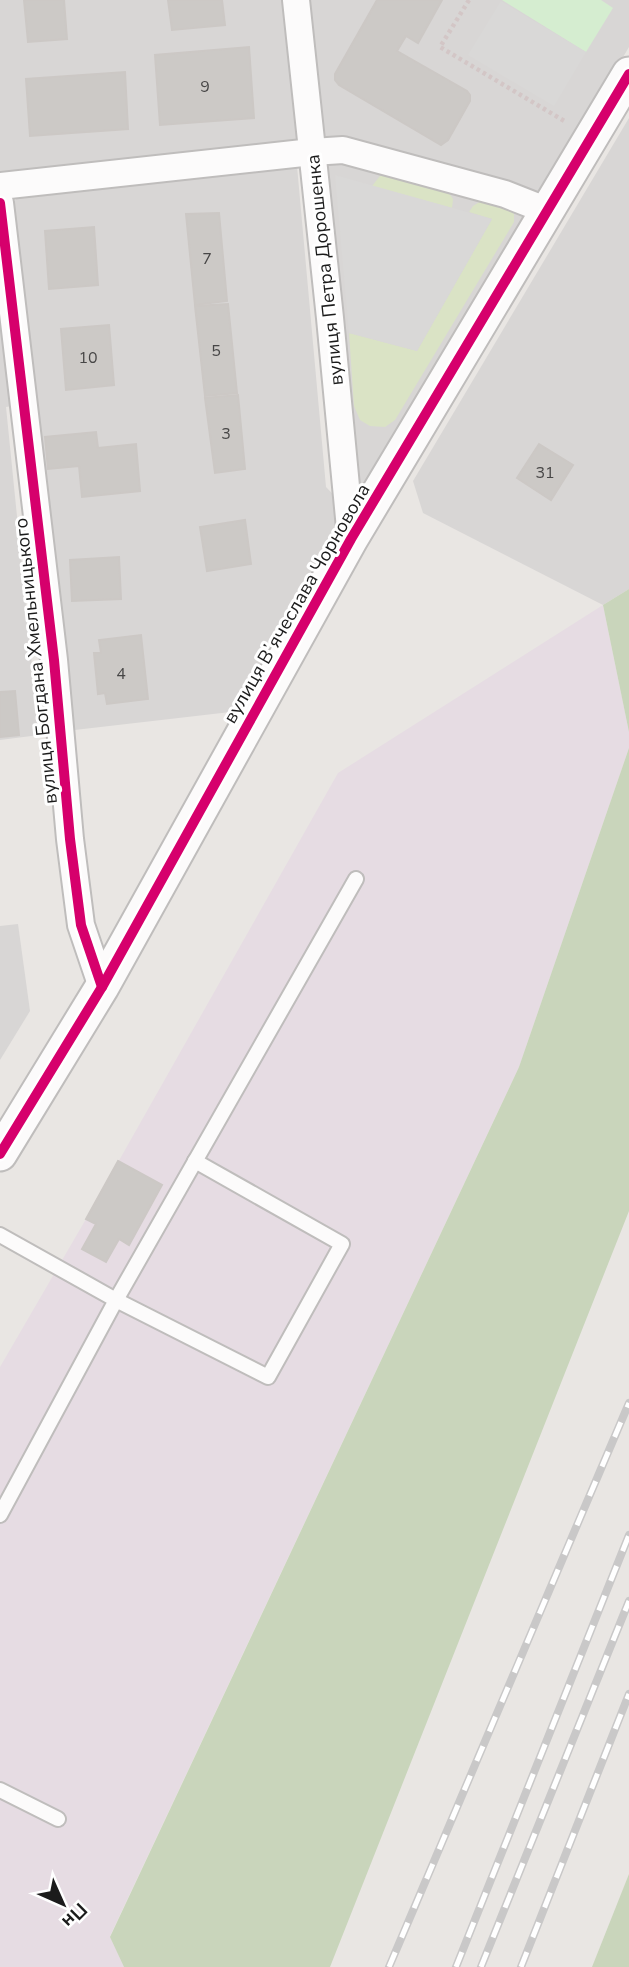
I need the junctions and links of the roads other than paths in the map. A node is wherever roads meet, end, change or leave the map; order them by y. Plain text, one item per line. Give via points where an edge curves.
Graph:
1 (296, 0) edge
2 (629, 74) edge
3 (312, 152) junction
4 (0, 186) edge
5 (0, 203) edge
6 (548, 211) junction
7 (351, 539) junction
8 (356, 879) dead end
9 (102, 986) junction
10 (0, 1154) edge
11 (195, 1161) junction
12 (0, 1235) edge
13 (116, 1300) junction
14 (0, 1515) edge
15 (0, 1790) edge
16 (58, 1819) dead end

1 - 3 street, вулиця Петра Дорошенка
2 - 6 street, вулиця Вʼячеслава Чорновола
3 - 4 street
3 - 6 street via 343,150 505,194
3 - 7 street, вулиця Петра Дорошенка
5 - 9 street, вулиця Богдана Хмельницького via 81,925
6 - 7 street, вулиця Вʼячеслава Чорновола
7 - 9 street, вулиця Вʼячеслава Чорновола
8 - 11 lane
9 - 10 street, вулиця Вʼячеслава Чорновола
11 - 13 lane
11 - 13 lane via 342,1244 268,1377
12 - 13 lane
13 - 14 lane
15 - 16 lane

